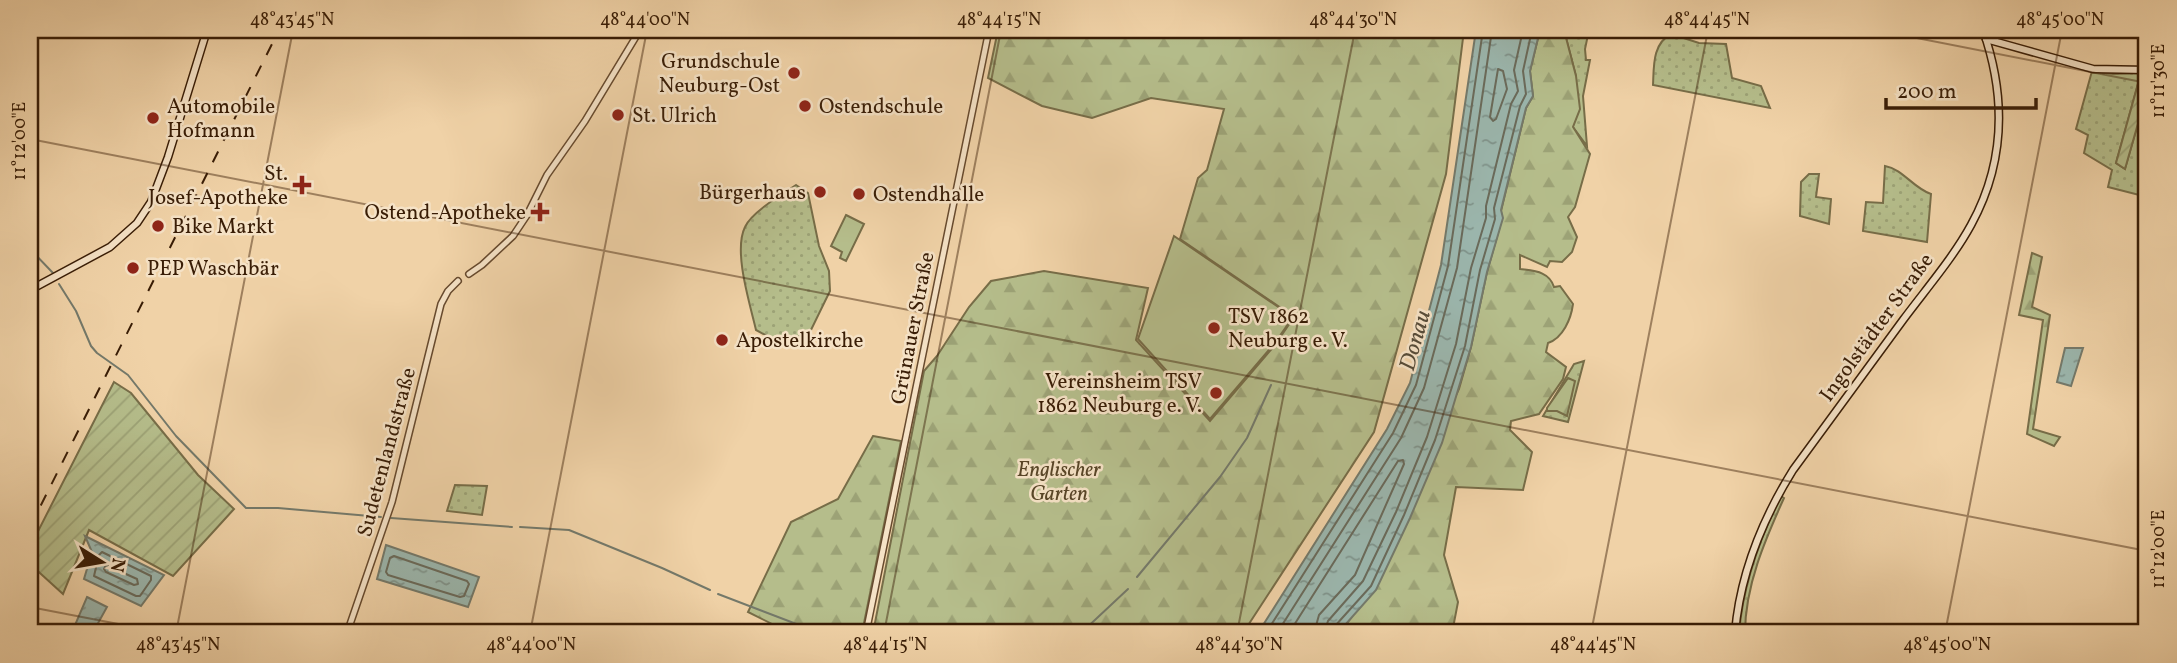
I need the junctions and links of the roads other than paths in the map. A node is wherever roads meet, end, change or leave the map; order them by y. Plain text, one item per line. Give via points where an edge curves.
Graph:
1 (206, 30) edge
2 (640, 30) edge
3 (989, 30) edge
4 (1983, 30) edge
5 (1986, 39) junction
6 (2147, 70) edge
7 (469, 274) dead end
8 (458, 281) dead end
9 (30, 290) edge
10 (347, 633) edge
11 (866, 633) edge
12 (1735, 633) edge

1 - 9 main road via 163,172 144,213 110,247
2 - 7 street via 513,236
3 - 11 street, Grünauer Straße
4 - 5 main road, Ingolstädter Straße
5 - 6 main road via 2093,69
5 - 12 main road, Ingolstädter Straße via 1997,85 2000,126 1996,160 1979,208 1954,250 1775,499 1748,566
8 - 10 street, Sudetenlandstraße via 441,304 392,502

